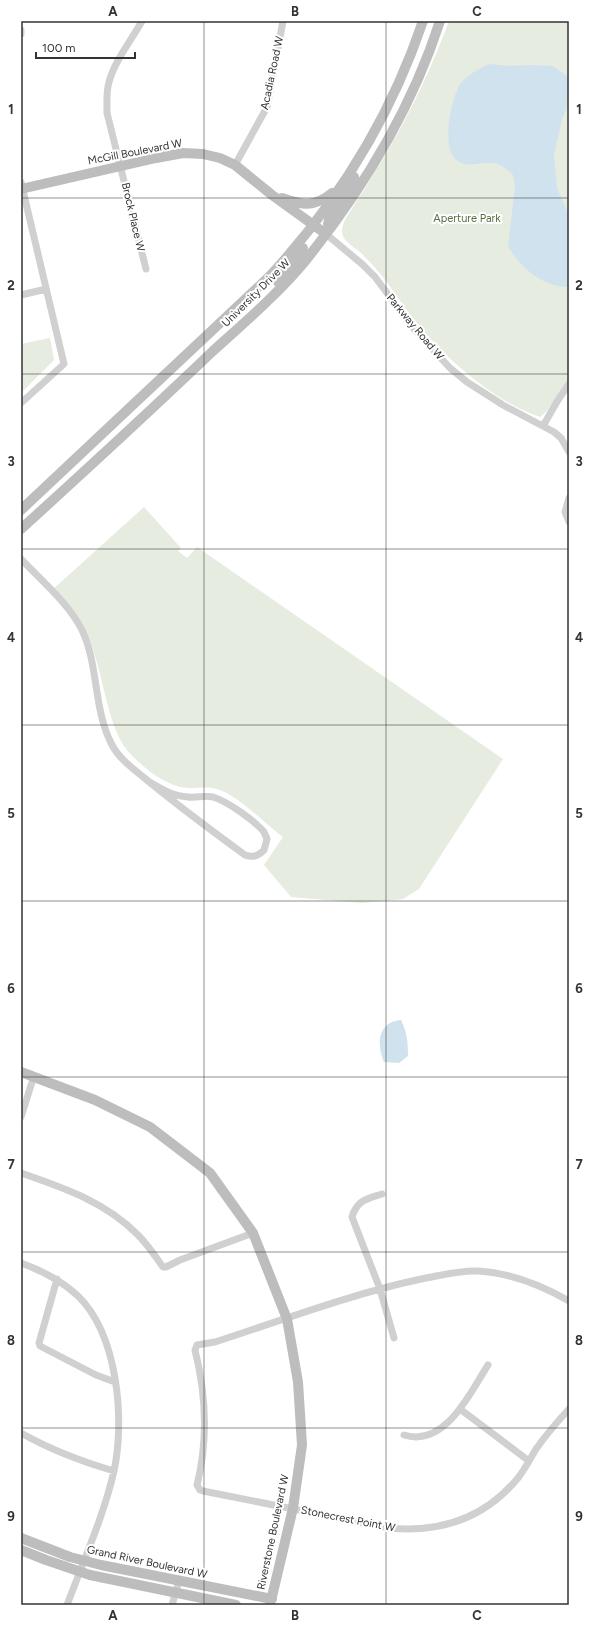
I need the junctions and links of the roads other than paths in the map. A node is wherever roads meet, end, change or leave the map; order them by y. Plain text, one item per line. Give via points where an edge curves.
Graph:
1 (142, 21) edge
2 (283, 21) edge
3 (423, 21) edge
4 (440, 22) edge
5 (21, 30) edge
6 (21, 34) edge
7 (373, 134) junction
8 (121, 165) junction
9 (235, 165) junction
10 (342, 184) junction
11 (22, 187) edge
12 (272, 195) junction
13 (314, 225) junction
14 (326, 234) junction
15 (146, 270) dead end
16 (46, 289) junction
17 (21, 295) edge
18 (271, 297) junction
19 (569, 384) edge
20 (21, 404) edge
21 (543, 426) junction
22 (569, 452) edge
23 (569, 498) edge
24 (21, 510) edge
25 (569, 522) edge
26 (21, 529) edge
27 (21, 559) edge
28 (148, 781) junction
29 (21, 1072) edge
30 (34, 1076) junction
31 (21, 1117) edge
32 (21, 1173) edge
33 (382, 1194) dead end
34 (254, 1233) junction
35 (21, 1263) edge
36 (57, 1279) junction
37 (380, 1289) junction
38 (569, 1301) edge
39 (287, 1319) junction
40 (394, 1338) dead end
41 (488, 1365) dead end
42 (115, 1382) junction
43 (460, 1409) junction
44 (569, 1409) edge
45 (21, 1433) edge
46 (404, 1435) dead end
47 (529, 1461) junction
48 (114, 1471) junction
49 (293, 1508) junction
50 (21, 1538) edge
51 (21, 1550) edge
52 (83, 1560) junction
53 (79, 1571) junction
54 (179, 1581) junction
55 (175, 1593) junction
56 (271, 1602) edge
57 (67, 1605) edge
58 (172, 1605) edge
59 (236, 1605) edge

1 - 8 street, Brock Place W via 113,71 109,83 107,113
2 - 9 street, Acadia Road W via 267,107
3 - 7 main road, University Drive W via 411,57
4 - 14 main road, University Drive W via 427,58 393,129 354,195
5 - 6 street
7 - 10 main road, University Drive W
7 - 14 main road via 352,180 330,216
8 - 9 main road, McGill Boulevard W via 183,153 203,154
8 - 11 main road, McGill Boulevard W
8 - 15 street, Brock Place W
9 - 12 main road, McGill Boulevard W
10 - 12 main road via 326,198 314,204 296,203
10 - 13 main road, University Drive W
11 - 16 street
12 - 13 main road, McGill Boulevard W
13 - 14 main road, McGill Boulevard W
13 - 18 main road via 314,231 279,280
13 - 24 main road, University Drive W via 270,276
14 - 18 main road, University Drive W
14 - 21 street, Parkway Road W via 375,277 414,329 450,368 491,398
16 - 17 street
16 - 20 street via 64,364
18 - 26 main road, University Drive W
19 - 21 street
21 - 22 street, Parkway Road W via 561,438
23 - 25 street via 565,512
27 - 28 street via 78,624 87,646 104,724 112,745 123,760
28 - 28 street via 174,795 191,798 207,796 227,803 264,832 267,839 264,850 254,856 245,855
29 - 30 main road, Riverstone Boulevard W
30 - 31 street
30 - 34 main road, Riverstone Boulevard W via 95,1100 150,1127 210,1173
32 - 34 street via 72,1190 105,1208 139,1236 163,1267
33 - 37 street via 361,1202 355,1208 352,1217
34 - 39 main road, Riverstone Boulevard W
35 - 36 street
36 - 42 street via 91,1312 110,1357
36 - 42 street via 40,1346
37 - 38 street via 443,1275 476,1271 530,1282
37 - 39 street
37 - 40 street
39 - 49 main road, Riverstone Boulevard W via 298,1382 302,1445
39 - 49 street, Stonecrest Point W via 215,1342 197,1345 205,1418 202,1468 197,1485 203,1491
41 - 43 street
42 - 48 street via 119,1430
43 - 46 street via 445,1426 428,1435
43 - 47 street
44 - 47 street, Stonecrest Point W
45 - 48 street via 80,1461
47 - 49 street, Stonecrest Point W via 509,1488 491,1503 448,1525 414,1529 389,1528
48 - 52 street
49 - 56 main road, Riverstone Boulevard W
50 - 52 main road, Grand River Boulevard W
51 - 53 main road
52 - 53 street
52 - 54 main road, Grand River Boulevard W via 101,1566
53 - 55 main road
53 - 57 street
54 - 55 street
54 - 56 main road, Grand River Boulevard W
55 - 58 street
55 - 59 main road

